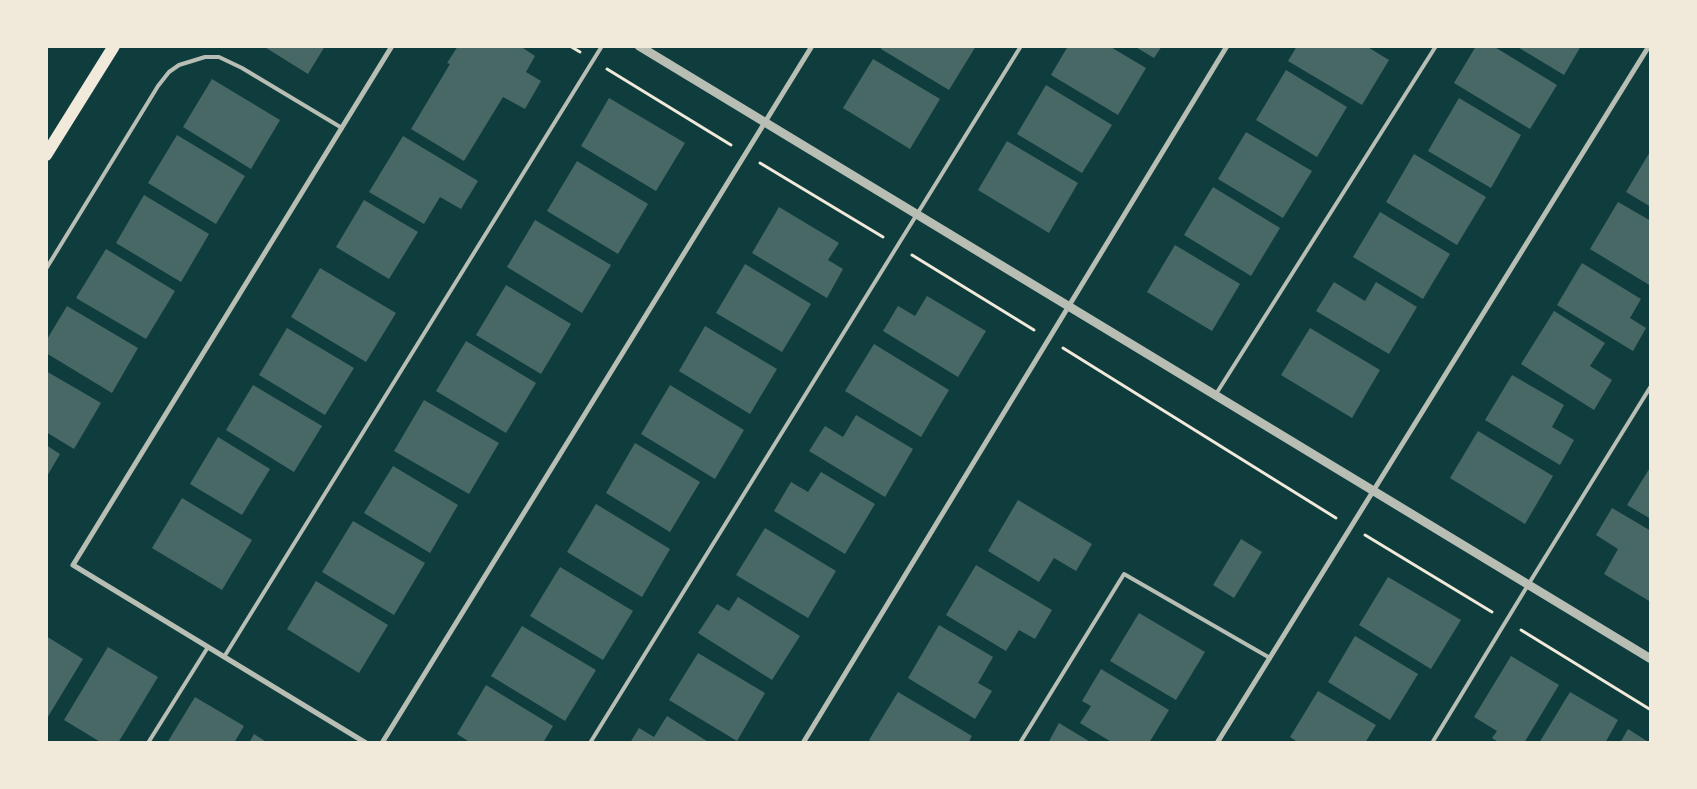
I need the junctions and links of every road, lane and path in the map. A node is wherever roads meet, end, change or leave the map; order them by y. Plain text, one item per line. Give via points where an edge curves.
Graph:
1 (114, 46) edge
2 (392, 46) edge
3 (570, 46) edge
4 (602, 46) edge
5 (639, 46) edge
6 (812, 46) edge
7 (1021, 46) edge
8 (1228, 46) edge
9 (1436, 46) edge
10 (1649, 46) edge
11 (593, 60) junction
12 (765, 123) junction
13 (342, 128) junction
14 (746, 154) junction
15 (46, 156) edge
16 (917, 215) junction
17 (897, 246) junction
18 (46, 269) edge
19 (1069, 306) junction
20 (1049, 340) junction
21 (1651, 386) edge
22 (1215, 396) junction
23 (1374, 492) junction
24 (1352, 528) junction
25 (1528, 585) junction
26 (1506, 621) junction
27 (208, 647) junction
28 (224, 657) junction
29 (1270, 658) junction
30 (1651, 659) edge
31 (1651, 710) edge
32 (148, 743) edge
33 (366, 743) edge
34 (382, 743) edge
35 (590, 743) edge
36 (803, 743) edge
37 (1020, 743) edge
38 (1217, 743) edge
39 (1432, 743) edge

1 - 15 main road
2 - 13 street
3 - 11 path
4 - 11 lane
5 - 12 street
6 - 12 street
7 - 16 lane
8 - 19 street
9 - 22 lane
10 - 23 street
11 - 14 path
11 - 28 lane
12 - 14 street
12 - 16 street
13 - 18 lane via 219,57 205,57 179,65 158,86
13 - 27 street via 73,565
14 - 17 path
14 - 34 street
16 - 17 lane
16 - 19 street
17 - 20 path
17 - 35 lane
19 - 20 street
19 - 22 street
20 - 24 path
20 - 36 street
21 - 25 lane
22 - 23 street
23 - 24 street
23 - 25 street
24 - 26 path
24 - 29 street
25 - 26 lane
25 - 30 street
26 - 31 path
26 - 39 lane
27 - 28 street
27 - 32 lane
28 - 33 street
29 - 37 lane via 1124,574
29 - 38 street

